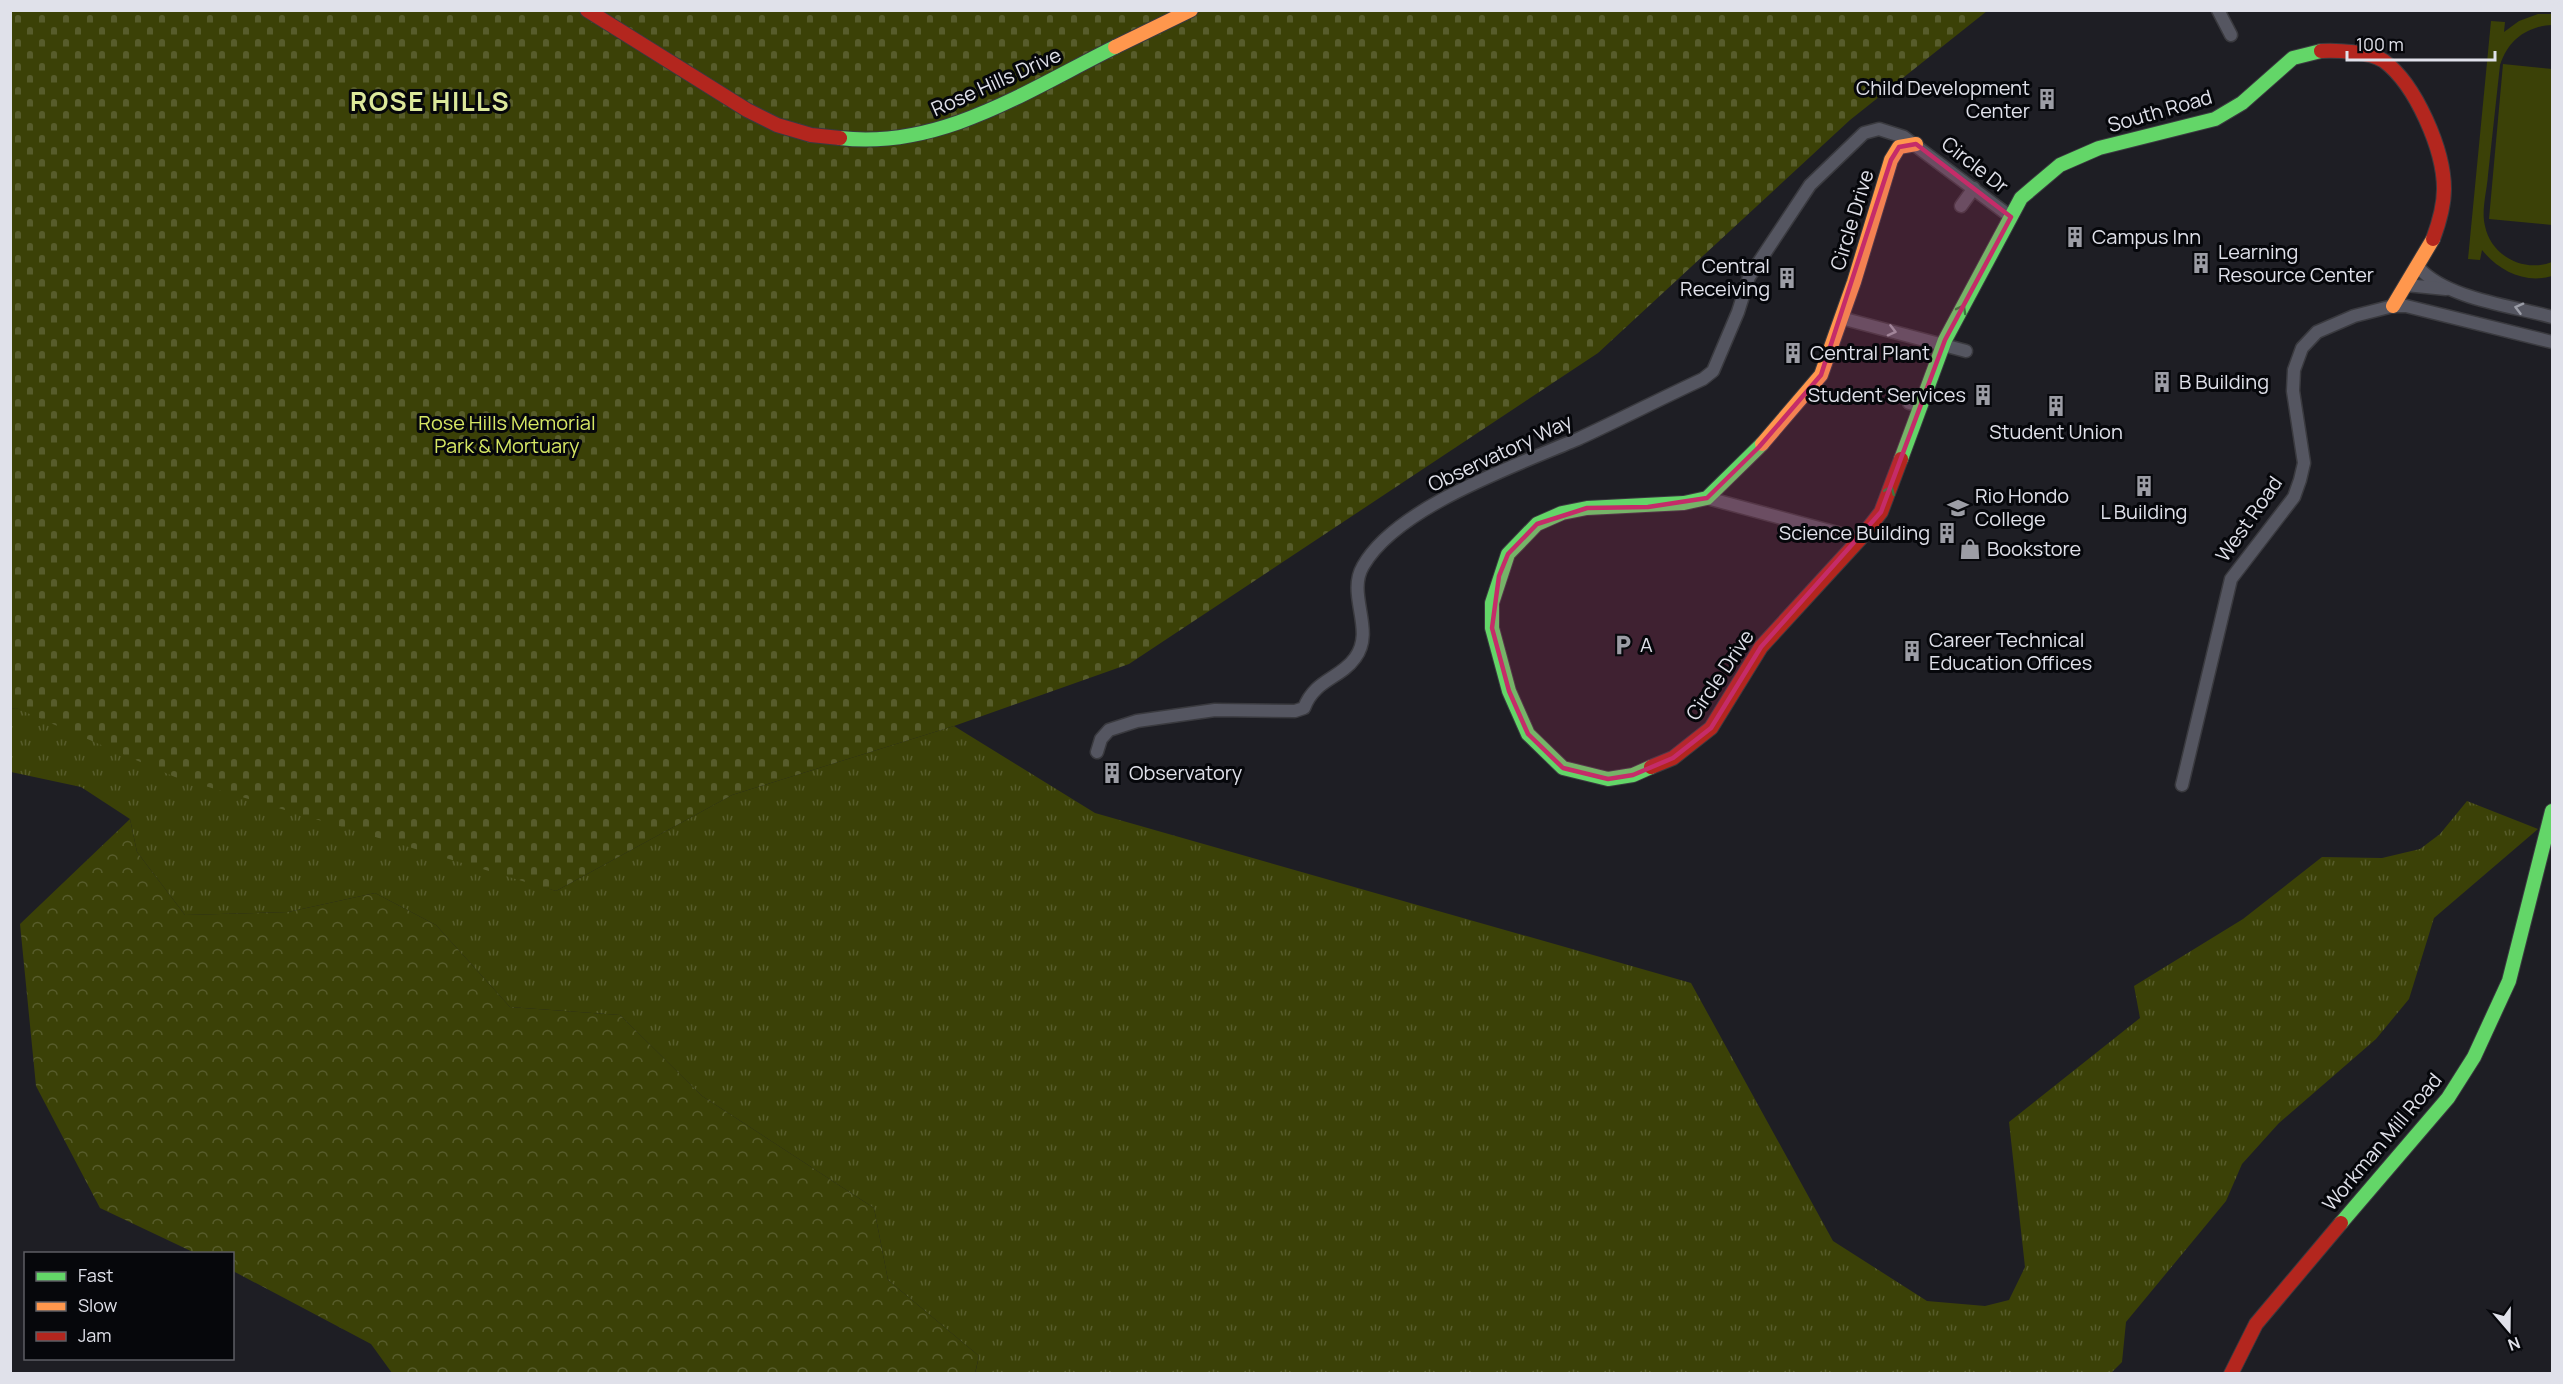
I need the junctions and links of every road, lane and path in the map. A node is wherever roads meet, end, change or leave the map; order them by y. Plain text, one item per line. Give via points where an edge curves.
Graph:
1 (587, 10) edge
2 (1191, 10) edge
3 (2218, 10) edge
4 (2231, 35) dead end
5 (1916, 144) junction
6 (1974, 188) junction
7 (1961, 206) dead end
8 (2011, 217) junction
9 (2419, 268) junction
10 (2406, 285) junction
11 (2447, 289) junction
12 (2392, 306) junction
13 (2553, 316) edge
14 (1841, 318) junction
15 (2553, 342) edge
16 (1944, 343) junction
17 (1966, 351) dead end
18 (1707, 498) junction
19 (1860, 539) junction
20 (1097, 752) dead end
21 (2182, 785) dead end
22 (2553, 811) edge
23 (2231, 1374) edge

1 - 2 street, Rose Hills Drive via 747,110 777,124 834,140 876,142 915,137 959,124
3 - 4 street
5 - 6 street, Circle Dr
5 - 14 street, Circle Drive via 1899,147 1891,160
5 - 20 street, Observatory Way via 1892,131 1864,133 1826,167 1749,277 1713,371 1703,379 1424,509 1390,535 1361,567 1359,606 1364,634 1355,660 1313,691 1304,708 1215,710 1137,721 1109,730
6 - 7 street
6 - 8 street, Circle Dr
8 - 9 street, South Road via 2021,198 2060,165 2099,148 2215,119 2242,103 2293,58 2322,51 2347,51 2383,60 2403,80 2432,131 2444,188 2430,248
16 -> 8 street, Circle Drive
9 - 10 street
9 - 11 street
10 - 11 street
10 - 12 street
13 -> 11 street
12 - 15 street via 2406,306
12 - 21 street, West Road via 2354,316 2318,332 2302,348 2294,370 2293,391 2304,463 2300,480 2294,497 2231,579
14 -> 16 street
14 - 18 street, Circle Drive via 1821,375 1759,447
16 - 17 street
19 -> 16 street, Circle Drive via 1886,501 1915,404
18 - 19 street
18 - 19 street, Circle Drive via 1562,513 1537,524 1508,554 1492,603 1492,628 1500,661 1528,734 1563,768 1608,779 1633,775 1673,758 1697,741 1725,708 1761,646
22 - 23 street, Workman Mill Road via 2509,981 2475,1057 2420,1134 2283,1288 2256,1324

